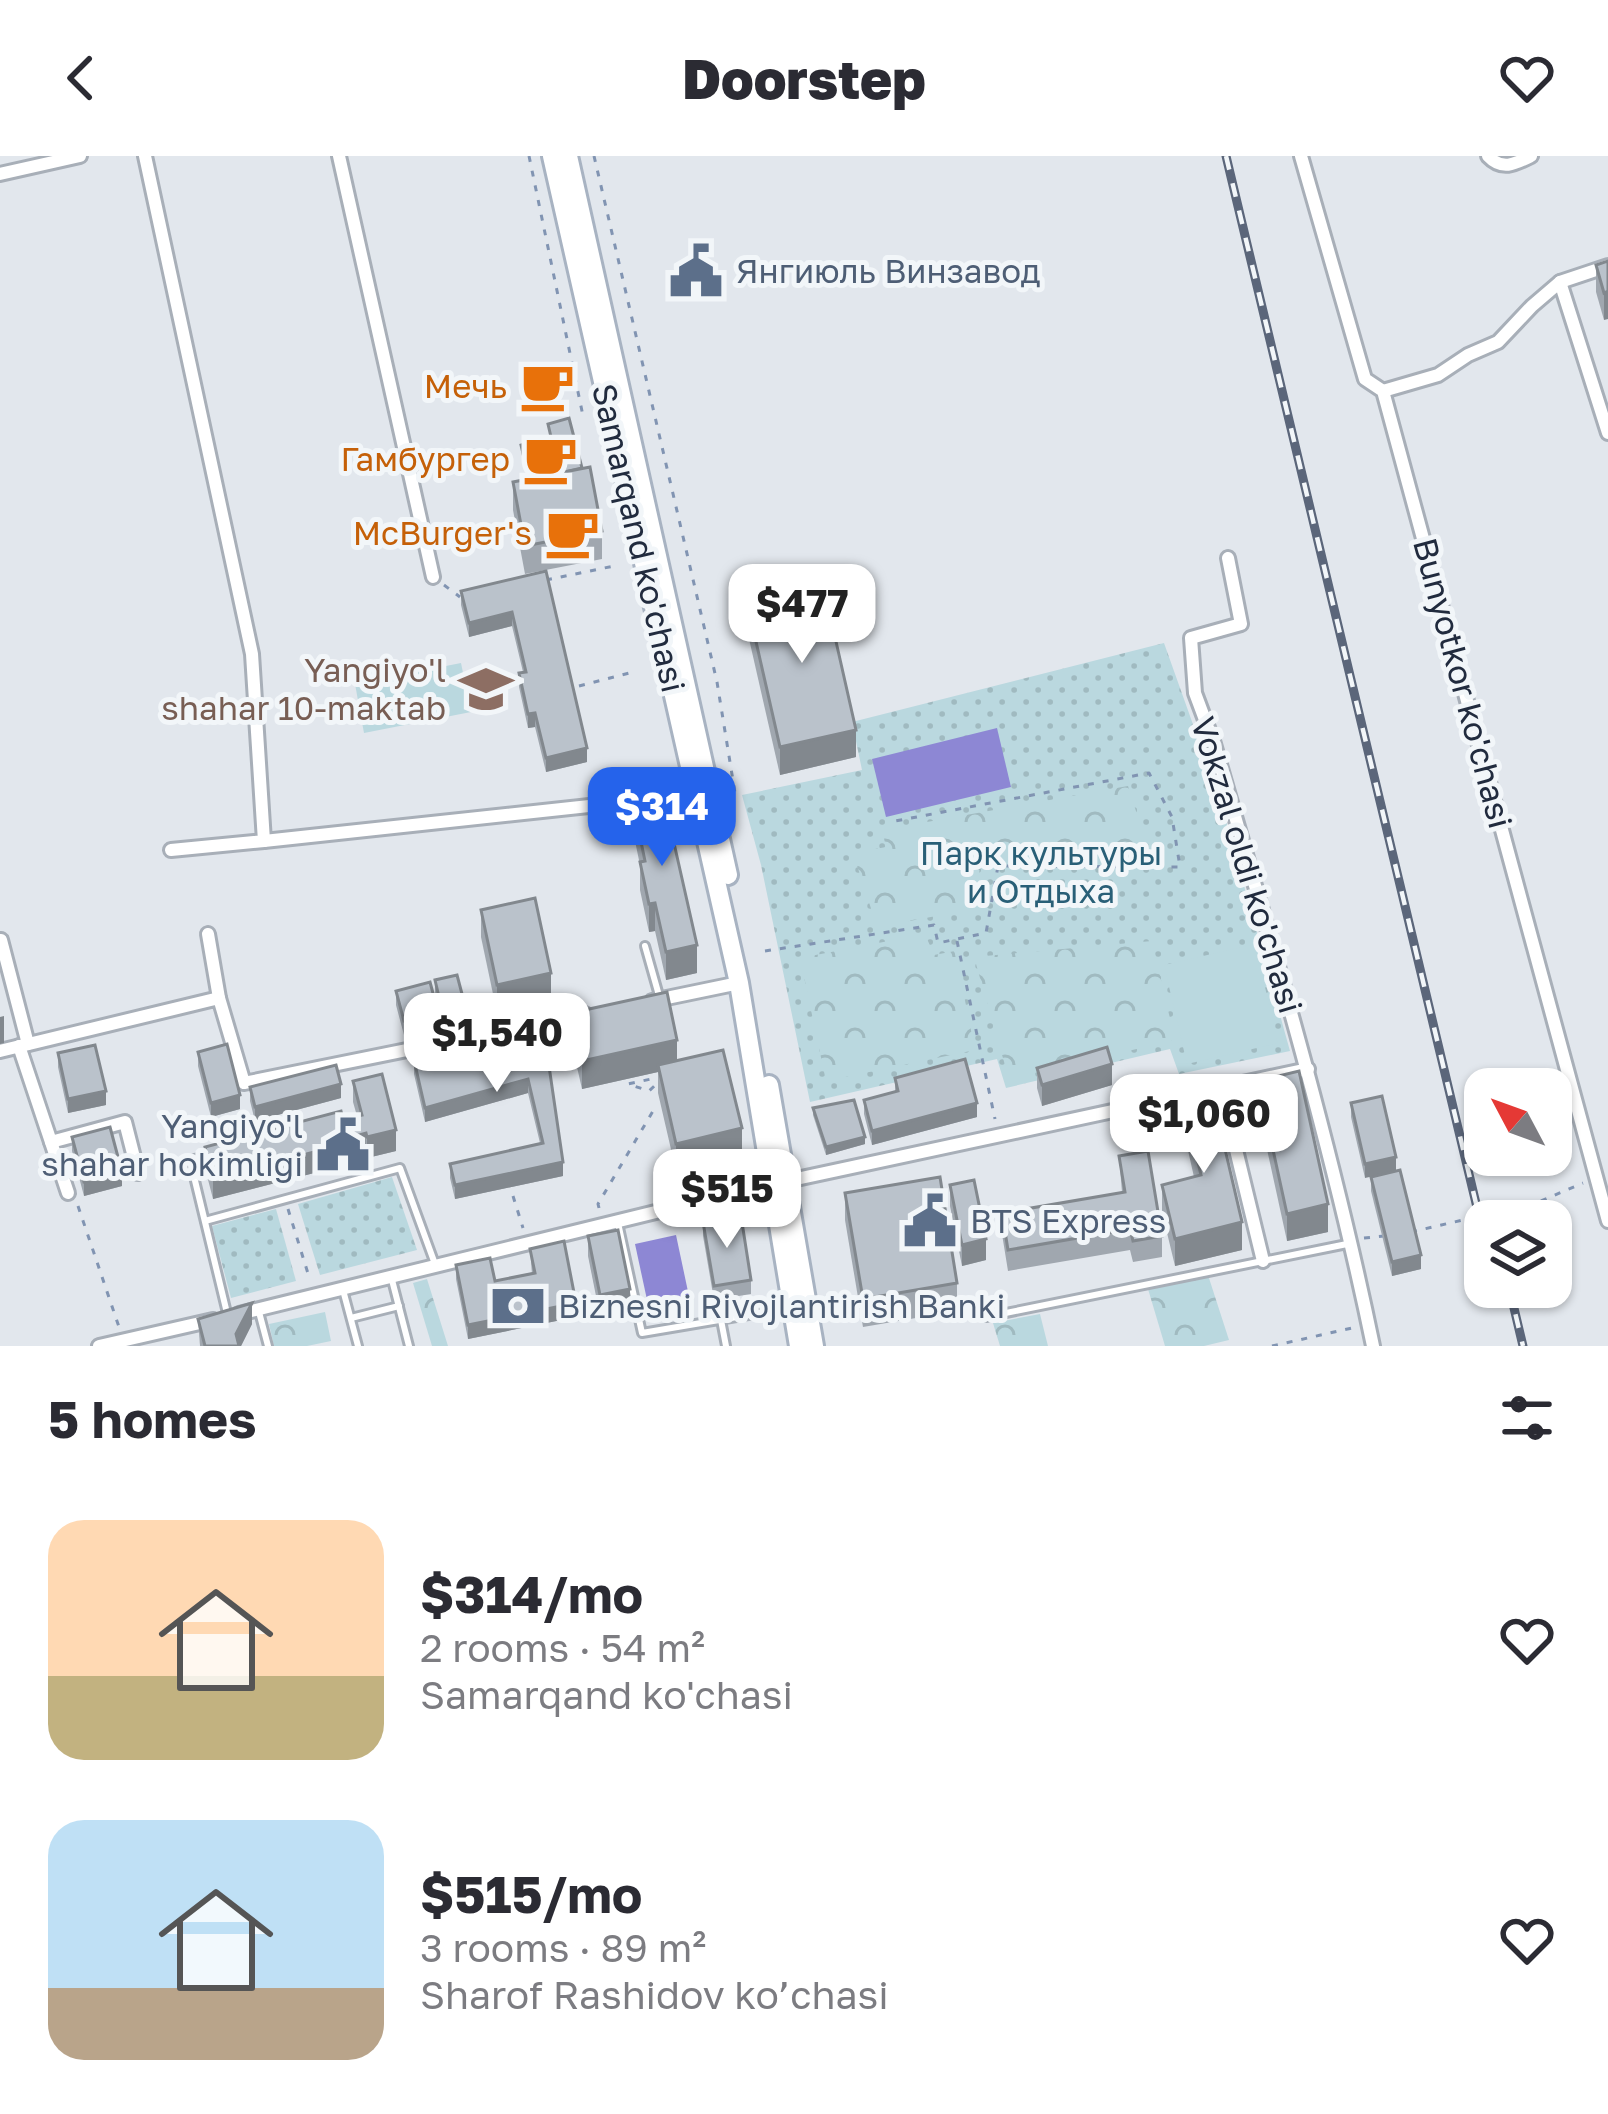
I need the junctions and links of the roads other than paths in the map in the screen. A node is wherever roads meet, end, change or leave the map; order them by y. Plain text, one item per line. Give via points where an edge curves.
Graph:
1 (80, 156) edge
2 (145, 156) edge
3 (339, 156) edge
4 (552, 156) edge
5 (568, 156) edge
6 (1301, 156) edge
7 (1488, 156) edge
8 (1531, 156) edge
9 (0, 173) edge
10 (1608, 266) edge
11 (1560, 282) junction
12 (1383, 391) junction
13 (1608, 433) edge
14 (1228, 558) dead end
15 (433, 577) road end
16 (704, 791) junction
17 (264, 841) junction
18 (171, 850) dead end
19 (208, 934) dead end
20 (1, 940) edge
21 (645, 946) dead end
22 (739, 983) junction
23 (219, 998) junction
24 (660, 999) junction
25 (637, 1004) edge
26 (591, 1013) edge
27 (23, 1045) junction
28 (0, 1051) edge
29 (1308, 1069) junction
30 (1221, 1088) junction
31 (51, 1142) junction
32 (212, 1154) edge
33 (138, 1173) dead end
34 (780, 1182) junction
35 (71, 1193) road end
36 (617, 1220) junction
37 (205, 1221) junction
38 (1608, 1221) edge
39 (1351, 1241) junction
40 (1263, 1261) junction
41 (435, 1264) junction
42 (391, 1275) junction
43 (342, 1286) junction
44 (399, 1306) junction
45 (793, 1307) junction
46 (258, 1308) junction
47 (228, 1316) junction
48 (986, 1317) dead end
49 (350, 1318) junction
50 (721, 1320) junction
51 (408, 1344) edge
52 (99, 1346) edge
53 (268, 1346) edge
54 (358, 1346) edge
55 (397, 1346) edge
56 (726, 1346) edge
57 (799, 1346) edge
58 (814, 1346) edge
59 (1373, 1346) edge

1 - 9 street
2 - 17 street via 252,654
3 - 15 street
4 - 16 main road, Samarqand ko'chasi
5 - 16 main road, Samarqand ko'chasi
6 - 12 street, Bunyotkor ko'chasi via 1365,379
7 - 8 street via 1505,166
10 - 11 street
11 - 12 street via 1498,342 1438,375
11 - 13 street
12 - 38 street, Bunyotkor ko'chasi
14 - 29 street, Vokzal oldi ko'chasi via 1241,624 1191,638 1195,693
16 - 17 street
16 - 22 main road, Samarqand ko'chasi
16 - 34 main road, Samarqand ko'chasi via 749,975
17 - 18 street
19 - 23 street
20 - 27 street
21 - 24 lane
22 - 24 street
22 - 34 main road, Samarqand ko'chasi
23 - 26 street via 244,1083
23 - 27 street
24 - 25 street
27 - 28 street
27 - 31 street
29 - 30 street
29 - 39 street, Vokzal oldi ko'chasi
30 - 34 street
30 - 40 street
31 - 33 street via 125,1122
31 - 35 street
32 - 37 lane via 190,1160
34 - 36 street
34 - 45 main road, Samarqand ko'chasi
34 - 58 main road, Samarqand ko'chasi
36 - 41 street
36 - 50 lane via 642,1333
37 - 41 lane via 400,1168
37 - 47 lane
39 - 40 lane
39 - 59 street, Vokzal oldi ko'chasi
40 - 48 lane
41 - 42 street
42 - 43 street
42 - 44 lane
43 - 46 street
43 - 49 lane
44 - 49 lane
44 - 51 lane
45 - 50 lane
45 - 57 main road, Samarqand ko'chasi
46 - 47 street
46 - 53 lane
47 - 52 street
49 - 54 lane
50 - 56 lane
51 - 55 lane

